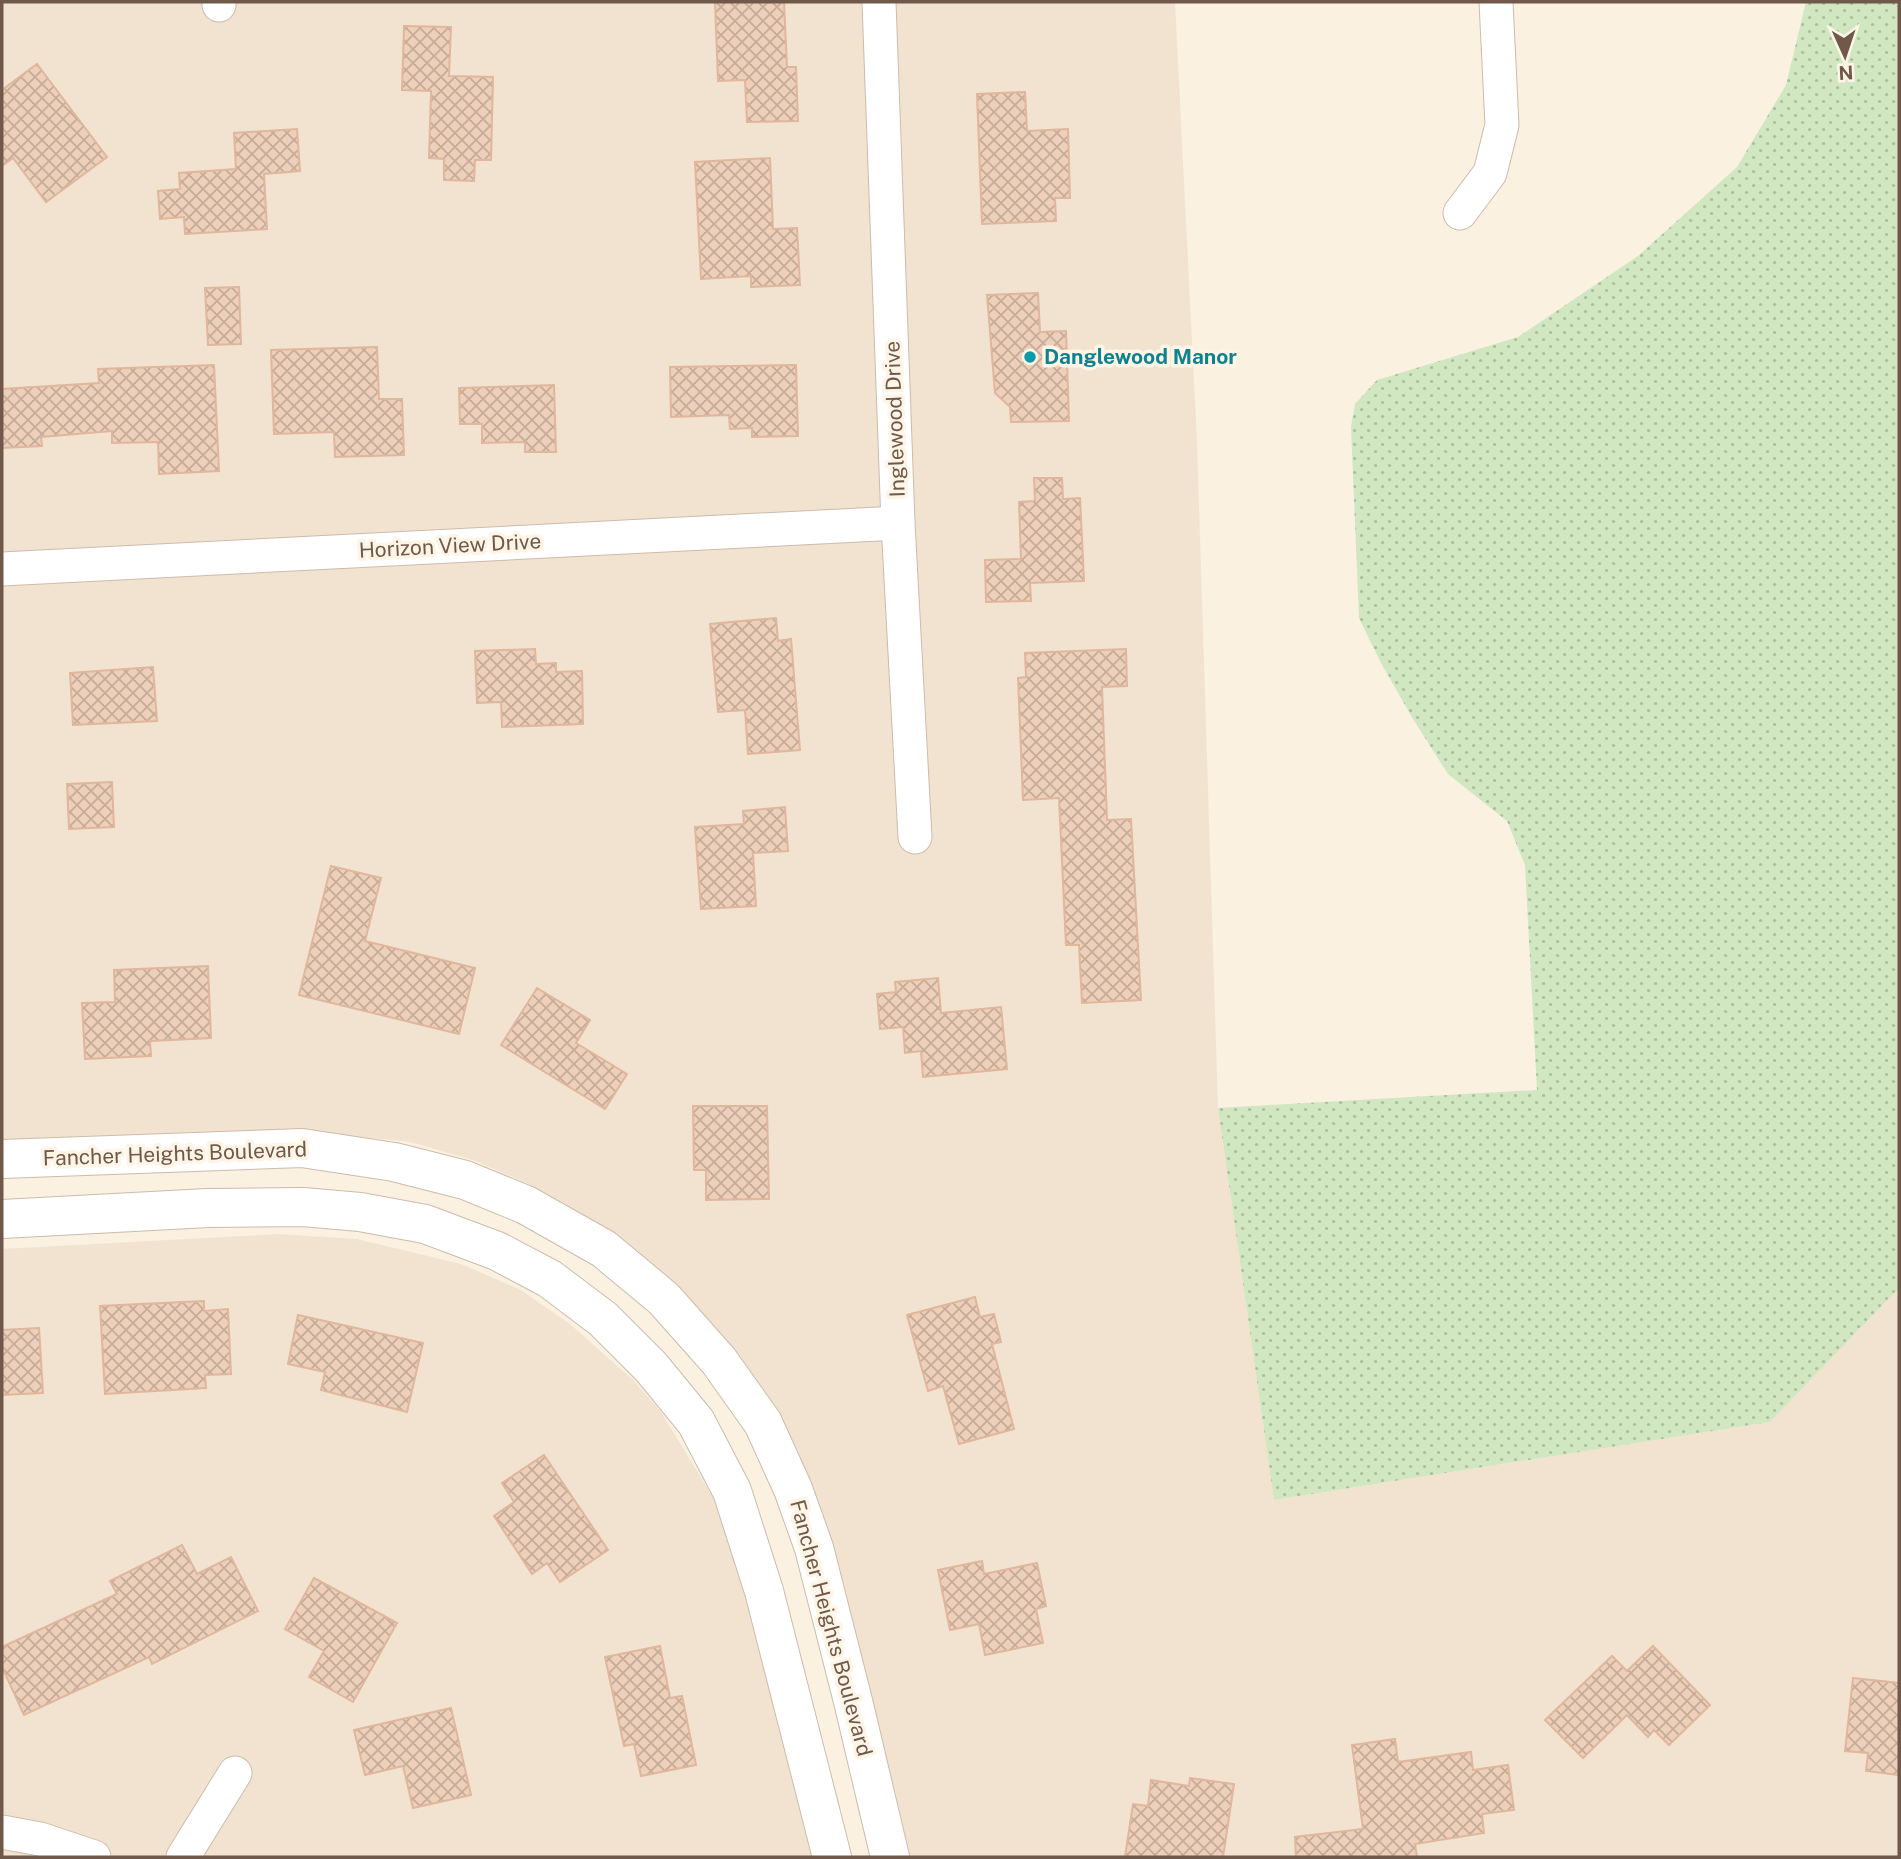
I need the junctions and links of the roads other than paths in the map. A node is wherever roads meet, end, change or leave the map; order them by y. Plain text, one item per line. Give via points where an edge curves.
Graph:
1 (879, 2) edge
2 (1496, 2) edge
3 (1460, 213) dead end
4 (898, 523) junction
5 (2, 569) edge
6 (915, 837) dead end
7 (2, 1159) edge
8 (2, 1219) edge
9 (235, 1773) dead end
10 (2, 1832) edge
11 (94, 1857) edge
12 (183, 1857) edge
13 (832, 1857) edge
14 (890, 1857) edge

1 - 4 street, Inglewood Drive
2 - 3 street via 1502,125 1490,173
4 - 5 street, Horizon View Drive
4 - 6 street, Inglewood Drive
7 - 14 street, Fancher Heights Boulevard via 302,1148 394,1162 465,1180 526,1205 604,1249 664,1299 719,1361 763,1423 814,1548
8 - 13 street via 208,1208 360,1212 425,1224 497,1251 550,1279 592,1311 651,1367 696,1422 732,1491 764,1591
9 - 12 street
10 - 11 street

